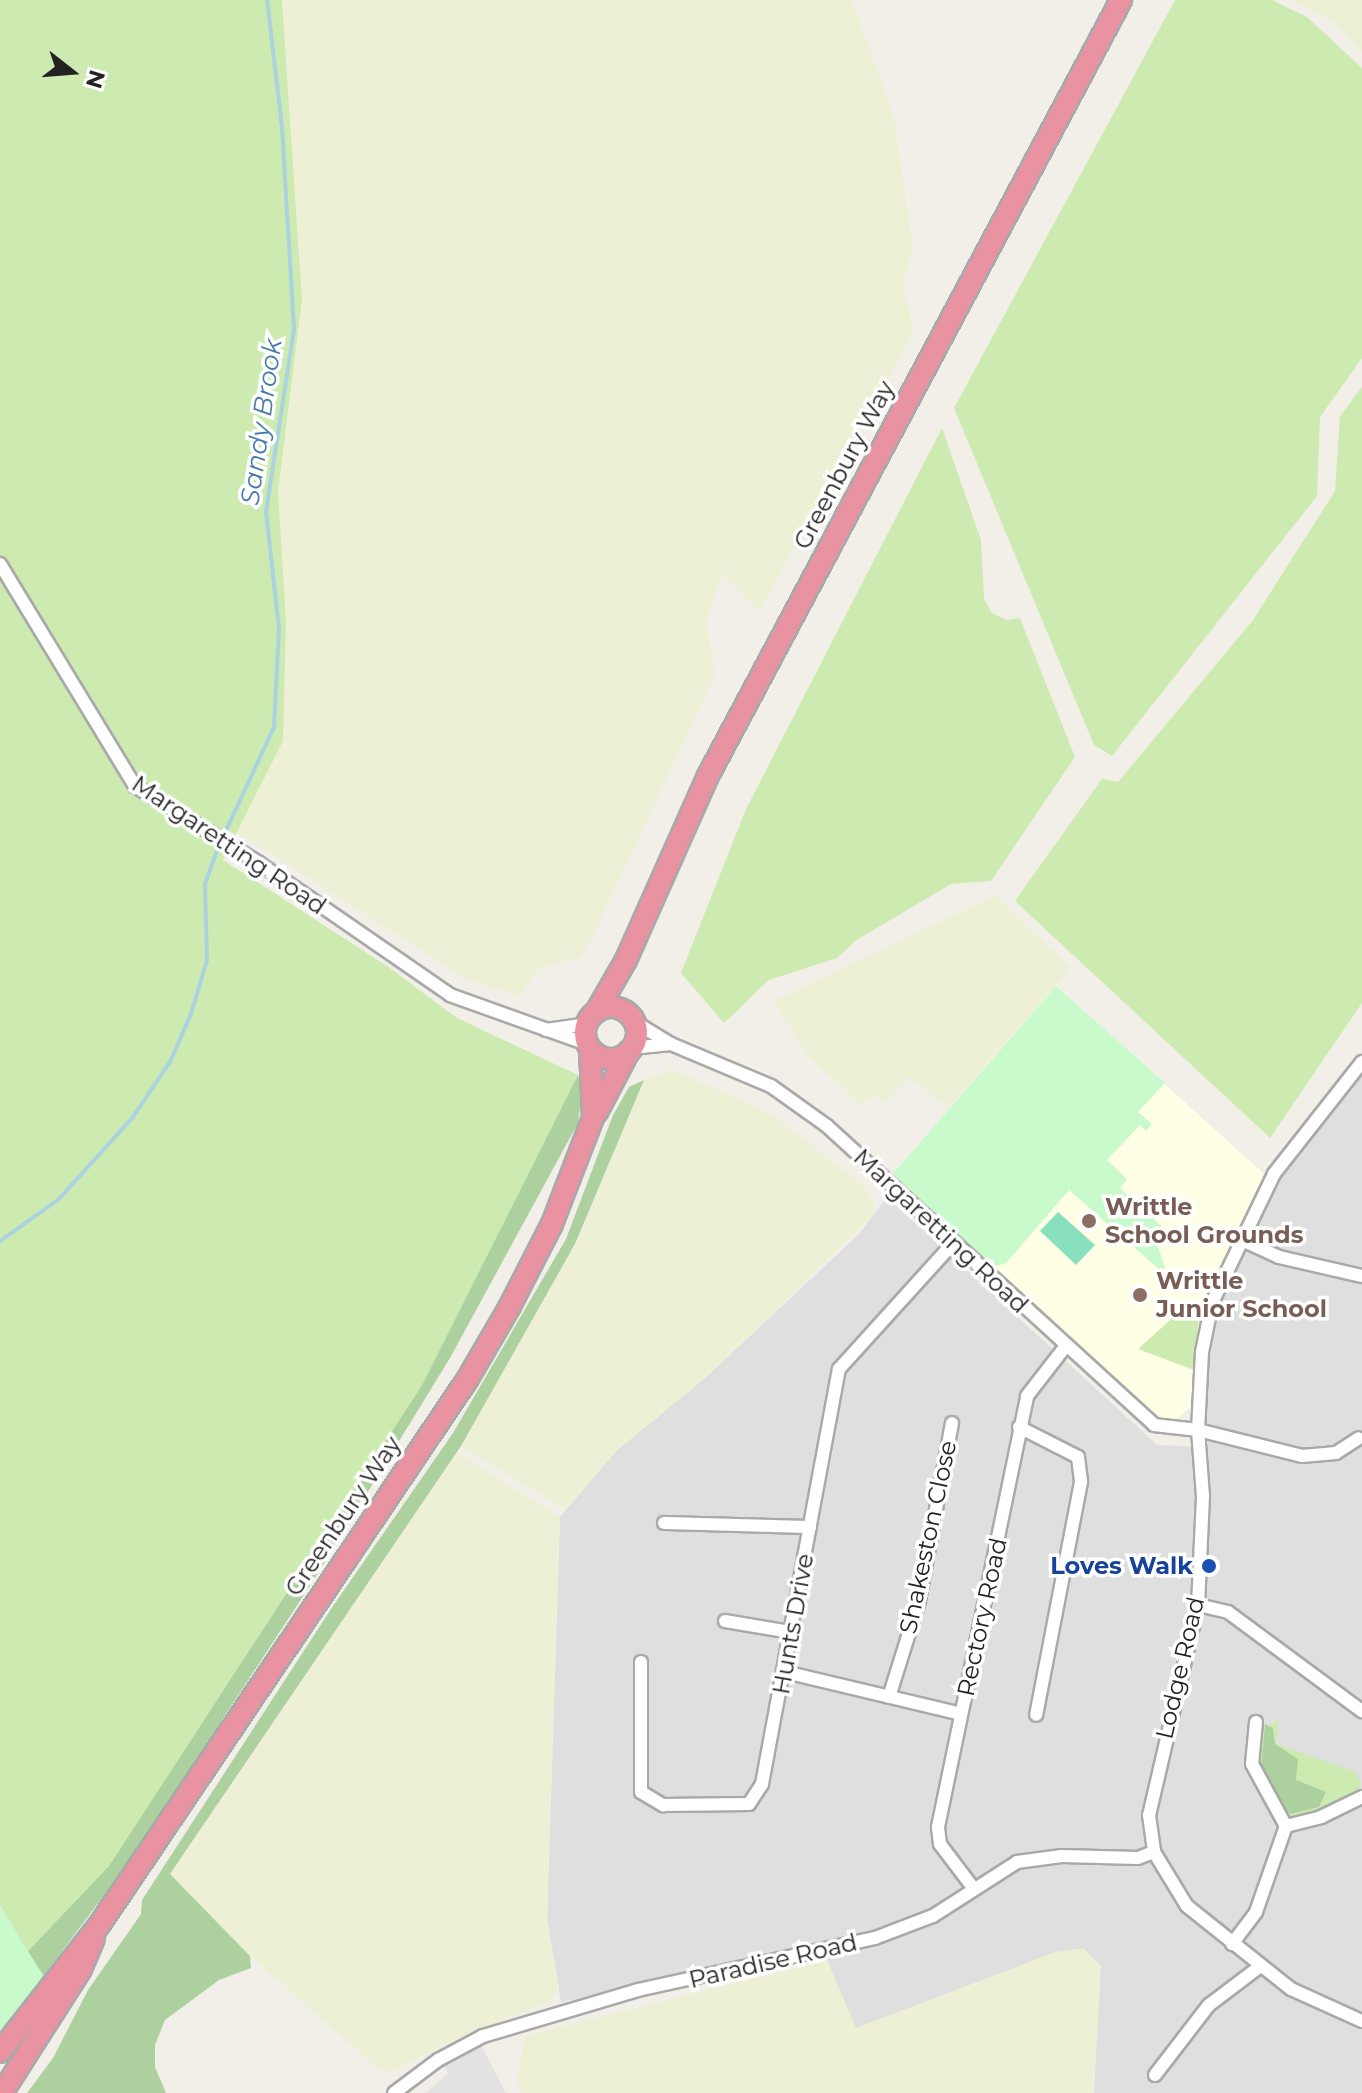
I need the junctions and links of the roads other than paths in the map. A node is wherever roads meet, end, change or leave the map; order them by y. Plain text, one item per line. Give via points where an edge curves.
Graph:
1 (1121, 0) edge
2 (0, 564) edge
3 (626, 960) junction
4 (628, 1016) junction
5 (546, 1030) junction
6 (590, 1032) junction
7 (671, 1044) junction
8 (630, 1050) junction
9 (1362, 1062) edge
10 (593, 1118) junction
11 (1240, 1239) junction
12 (954, 1242) junction
13 (1362, 1276) edge
14 (1065, 1347) junction
15 (952, 1423) dead end
16 (1019, 1427) junction
17 (1198, 1430) junction
18 (1359, 1438) dead end
19 (664, 1523) dead end
20 (810, 1527) junction
21 (1198, 1605) junction
22 (725, 1621) dead end
23 (791, 1632) junction
24 (641, 1662) dead end
25 (785, 1672) junction
26 (889, 1697) junction
27 (1362, 1711) edge
28 (961, 1714) junction
29 (1036, 1715) dead end
30 (1256, 1722) dead end
31 (1362, 1797) edge
32 (1286, 1826) junction
33 (1154, 1852) junction
34 (974, 1889) junction
35 (100, 1924) junction
36 (1232, 1944) junction
37 (1259, 1967) junction
38 (1362, 2021) edge
39 (0, 2052) edge
40 (1155, 2075) dead end
41 (2, 2093) edge
42 (394, 2093) edge

1 - 3 highway, Greenbury Way via 709,774
2 - 5 street, Margaretting Road via 135,786 259,863 450,995
3 - 4 highway, Greenbury Way
3 - 6 highway, Greenbury Way
4 - 6 highway via 610,1007
4 - 7 street, Margaretting Road
4 - 8 highway, Greenbury Way
5 - 6 street, Margaretting Road
5 - 6 street, Margaretting Road
6 - 8 highway via 607,1059
6 - 10 highway, Greenbury Way
7 - 8 street, Margaretting Road
7 - 12 street, Margaretting Road via 771,1086 827,1126
8 - 10 highway, Greenbury Way
9 - 11 street, Lodge Road via 1274,1174
10 - 35 highway, Greenbury Way via 552,1224 467,1380
11 - 13 street via 1279,1257
11 - 17 street, Lodge Road via 1212,1303 1202,1352
12 - 14 street, Margaretting Road
12 - 20 street, Hunts Drive via 839,1369
14 - 16 street, Rectory Road via 1027,1396
14 - 17 street, Margaretting Road via 1154,1425
15 - 26 street, Shakeston Close via 919,1601
16 - 28 street, Rectory Road
16 - 29 street via 1078,1457 1081,1482
17 - 18 street, Margaretting Road via 1302,1456 1336,1453
17 - 21 street, Lodge Road via 1203,1496
19 - 20 street
20 - 23 street, Hunts Drive
21 - 27 street via 1228,1612
21 - 33 street, Lodge Road via 1155,1776 1149,1815
22 - 23 street
23 - 25 street, Hunts Drive
24 - 25 street, Hunts Drive via 638,1779 641,1792 663,1805 749,1804 762,1784
25 - 26 street
26 - 28 street
28 - 34 street, Rectory Road via 937,1836
30 - 32 street via 1252,1764
31 - 32 street via 1321,1817
32 - 36 street via 1256,1912
33 - 34 street, Paradise Road via 1138,1858 1027,1860 1005,1867
33 - 36 street, Lodge Road via 1187,1906
34 - 42 street, Paradise Road via 933,1916 875,1938 638,1990 483,2036
35 - 39 highway, Greenbury Way
35 - 41 highway, Greenbury Way via 81,1969
36 - 37 street, Lodge Road
37 - 38 street, Lodge Road via 1302,1996
37 - 40 street via 1209,2005

